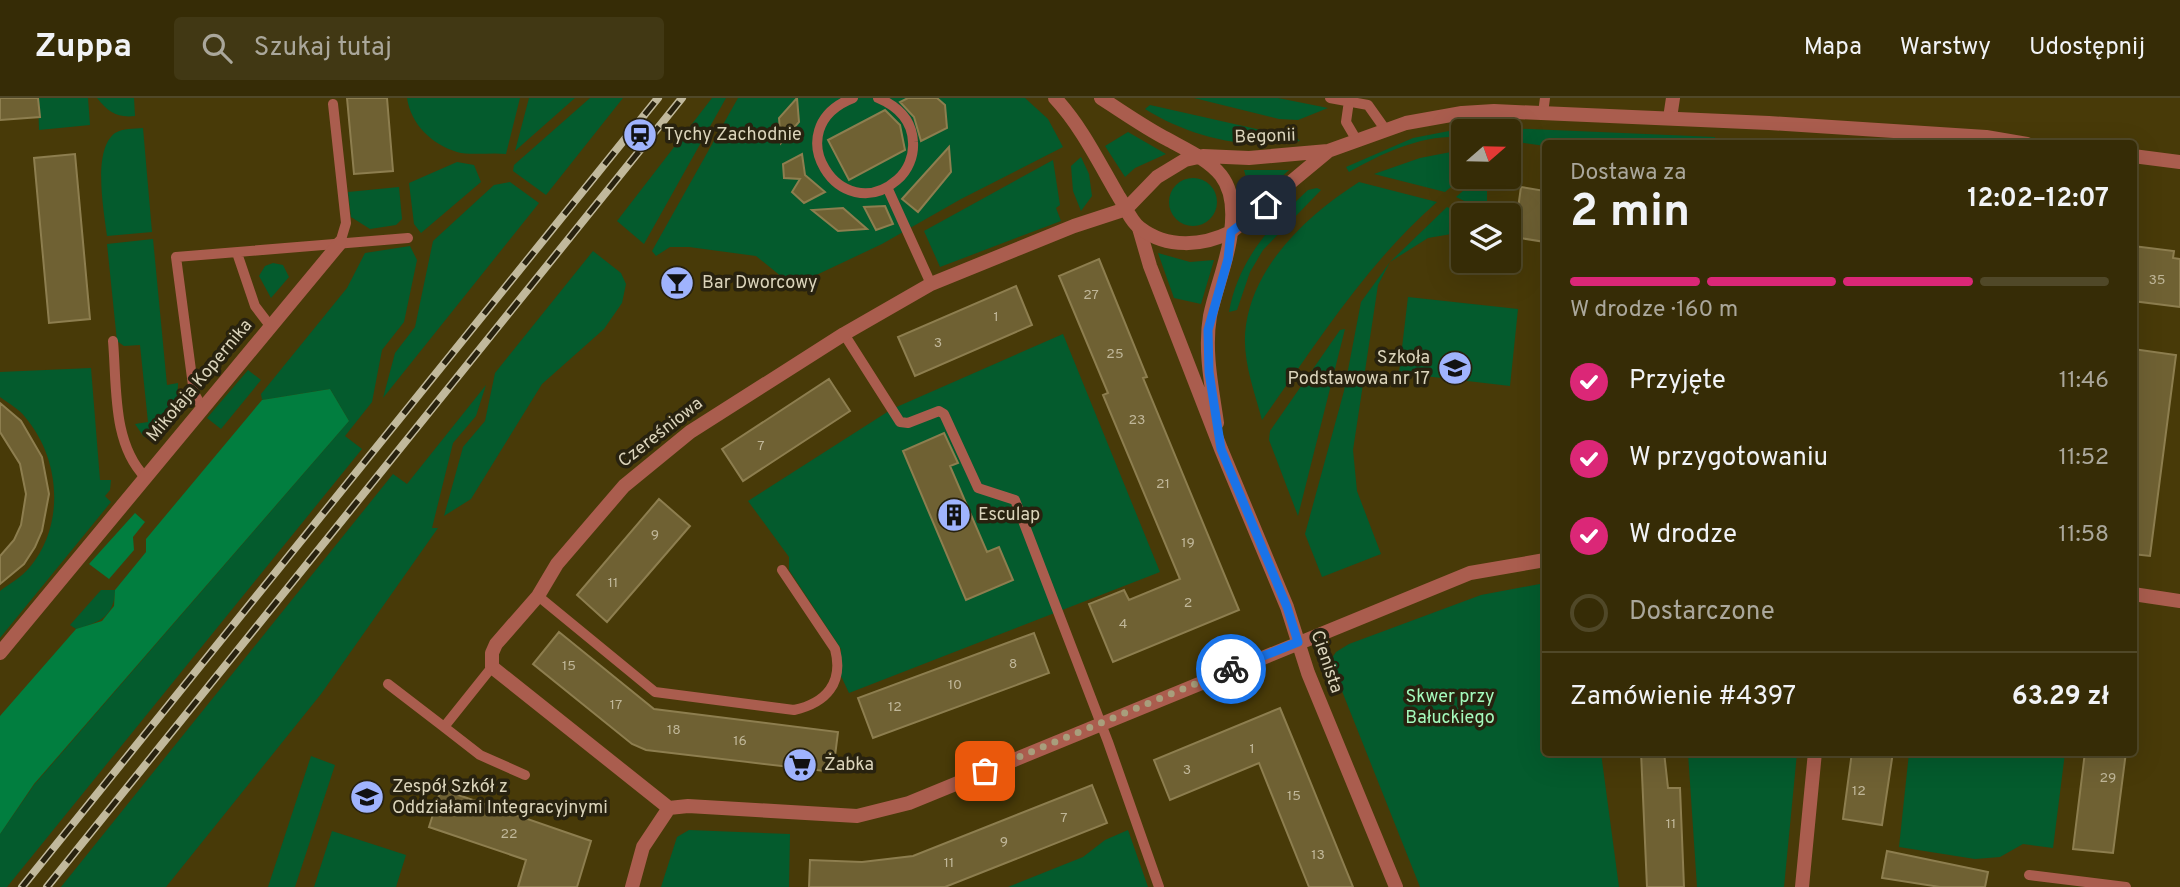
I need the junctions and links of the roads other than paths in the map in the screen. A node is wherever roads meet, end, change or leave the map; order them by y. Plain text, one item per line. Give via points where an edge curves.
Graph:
1 (853, 98) edge
2 (878, 98) edge
3 (1055, 98) edge
4 (1101, 98) edge
5 (1330, 98) edge
6 (1673, 98) edge
7 (1349, 101) junction
8 (333, 104) dead end
9 (1544, 105) edge
10 (1670, 118) junction
11 (1385, 129) junction
12 (1356, 139) junction
13 (1999, 140) edge
14 (1328, 151) junction
15 (1203, 156) junction
16 (2137, 157) edge
17 (2180, 162) edge
18 (887, 187) junction
19 (1126, 209) junction
20 (1139, 228) junction
21 (1231, 232) junction
22 (408, 238) dead end
23 (340, 243) junction
24 (237, 253) junction
25 (931, 284) junction
26 (271, 327) junction
27 (844, 334) junction
28 (113, 341) dead end
29 (203, 409) junction
30 (1221, 449) junction
31 (145, 477) junction
32 (1542, 561) edge
33 (782, 570) dead end
34 (2137, 595) edge
35 (538, 597) junction
36 (2180, 601) edge
37 (1298, 642) junction
38 (0, 653) edge
39 (492, 667) junction
40 (388, 684) dead end
41 (1101, 724) junction
42 (444, 727) junction
43 (1815, 756) edge
44 (525, 775) dead end
45 (668, 808) junction
46 (2029, 875) dead end
47 (632, 887) edge
48 (1159, 887) edge
49 (1396, 887) edge
50 (1802, 887) edge
51 (2126, 887) edge

1 - 18 lane via 824,120 819,157 831,179 842,186 866,193
2 - 18 lane via 906,119 913,143 908,167
3 - 19 street via 1083,135
4 - 15 street
5 - 7 lane
6 - 10 street
7 - 11 lane via 1368,105
7 - 12 lane via 1346,122
8 - 23 lane via 346,223
9 - 10 street, Begonii
9 - 11 street, Begonii via 1462,113
10 - 13 street, Begonii
11 - 12 street, Begonii
12 - 14 street, Begonii
14 - 15 street, Begonii via 1249,158
14 - 21 street, Begonii
15 - 19 street via 1185,160 1157,177
15 - 21 street via 1220,172 1231,194
16 - 17 street
18 - 25 lane
19 - 20 street
19 - 25 street, Czereśniowa
20 - 21 street via 1193,244
20 - 30 street, Cienista
21 - 30 street, Cienista via 1208,330 1209,372
22 - 23 lane
23 - 24 lane
23 - 26 street, Mikołaja Kopernika
24 - 26 lane via 255,306
24 - 29 lane via 176,257 194,393
25 - 27 street, Czereśniowa
26 - 29 street, Mikołaja Kopernika
27 - 35 street, Czereśniowa via 690,432 624,486 557,564
27 - 41 lane via 900,422 908,424 939,411 944,414 978,488 1016,500
28 - 31 lane via 124,445 132,464
29 - 31 street, Mikołaja Kopernika
30 - 37 street, Cienista
31 - 38 street, Mikołaja Kopernika
32 - 37 street via 1469,573
33 - 35 lane via 839,661 828,694 811,707 794,710 655,692
34 - 36 street
35 - 39 street, Czereśniowa via 496,644
37 - 41 street
37 - 49 street, Cienista
39 - 42 lane
39 - 45 street
40 - 42 lane
41 - 45 street via 909,803 857,816
41 - 48 lane
42 - 44 lane via 480,755
43 - 50 street
45 - 47 street via 643,847
46 - 51 lane

